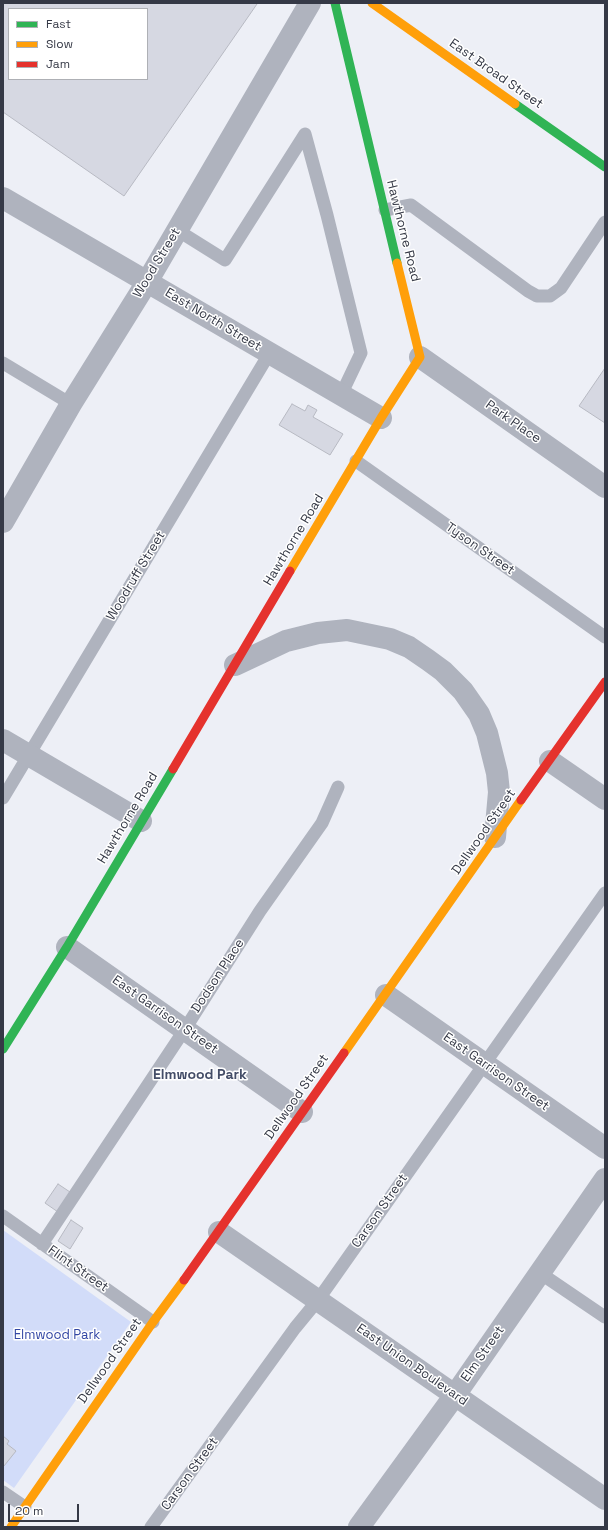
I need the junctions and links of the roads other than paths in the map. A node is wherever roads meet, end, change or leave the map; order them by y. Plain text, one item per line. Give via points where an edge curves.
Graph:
1 (310, 3) edge
2 (334, 3) edge
3 (372, 3) edge
4 (605, 167) edge
5 (3, 198) edge
6 (385, 210) junction
7 (605, 222) edge
8 (177, 230) junction
9 (147, 282) junction
10 (269, 354) junction
11 (420, 357) junction
12 (3, 363) edge
13 (341, 395) junction
14 (71, 404) junction
15 (381, 418) junction
16 (356, 461) junction
17 (605, 487) edge
18 (3, 522) edge
19 (605, 636) edge
20 (235, 665) junction
21 (605, 682) edge
22 (3, 740) edge
23 (28, 754) junction
24 (550, 761) junction
25 (338, 787) dead end
26 (3, 798) edge
27 (605, 799) edge
28 (142, 821) junction
29 (496, 837) junction
30 (605, 893) edge
31 (67, 946) junction
32 (386, 995) junction
33 (185, 1029) junction
34 (3, 1049) edge
35 (484, 1063) junction
36 (302, 1112) junction
37 (605, 1148) edge
38 (605, 1179) edge
39 (3, 1216) edge
40 (219, 1232) junction
41 (42, 1244) junction
42 (540, 1273) junction
43 (318, 1300) junction
44 (605, 1317) edge
45 (153, 1322) junction
46 (455, 1395) junction
47 (3, 1492) edge
48 (605, 1499) edge
49 (25, 1507) junction
50 (10, 1527) edge
51 (152, 1527) edge
52 (359, 1527) edge

1 - 8 street, Wood Street
2 - 6 street, Hawthorne Road
3 - 4 street, East Broad Street
5 - 9 street, East North Street
6 - 7 lane via 411,205 537,296 550,296 561,288
6 - 11 street, Hawthorne Road
8 - 9 street, Wood Street
8 - 13 lane via 225,260 305,134 361,352
9 - 10 street, East North Street
9 - 14 street, Wood Street
10 - 13 street, East North Street
10 - 23 lane, Woodruff Street
11 - 15 street, Hawthorne Road
11 - 17 street, Park Place
12 - 14 lane
13 - 15 street, East North Street
14 - 18 street, Wood Street
15 - 16 street, Hawthorne Road
16 - 19 lane, Tyson Street
16 - 20 street, Hawthorne Road
20 - 28 street, Hawthorne Road
20 - 29 street via 286,641 318,633 347,630 390,639 409,647 443,671 463,691 479,714 487,733 497,773 499,792
21 - 24 street, Dellwood Street
22 - 23 street
23 - 26 lane, Woodruff Street
23 - 28 street
24 - 27 street
24 - 29 street, Dellwood Street
25 - 33 lane, Dodson Place via 322,823 260,911
28 - 31 street, Hawthorne Road
29 - 32 street, Dellwood Street
30 - 35 lane, Carson Street
31 - 33 street, East Garrison Street
31 - 34 street, Hawthorne Road
32 - 35 street, East Garrison Street
32 - 36 street, Dellwood Street
33 - 36 street, East Garrison Street
33 - 41 lane, Dodson Place
35 - 37 street, East Garrison Street
35 - 43 lane, Carson Street
36 - 40 street, Dellwood Street
38 - 42 street, Elm Street
39 - 41 lane, Flint Street
40 - 43 street, East Union Boulevard
40 - 45 street, Dellwood Street
41 - 45 lane, Flint Street
42 - 44 lane
42 - 46 street, Elm Street
43 - 46 street, East Union Boulevard
43 - 51 lane, Carson Street via 295,1328
45 - 49 street, Dellwood Street
46 - 48 street, East Union Boulevard
46 - 52 street, Elm Street
47 - 49 lane
49 - 50 street, Dellwood Street

